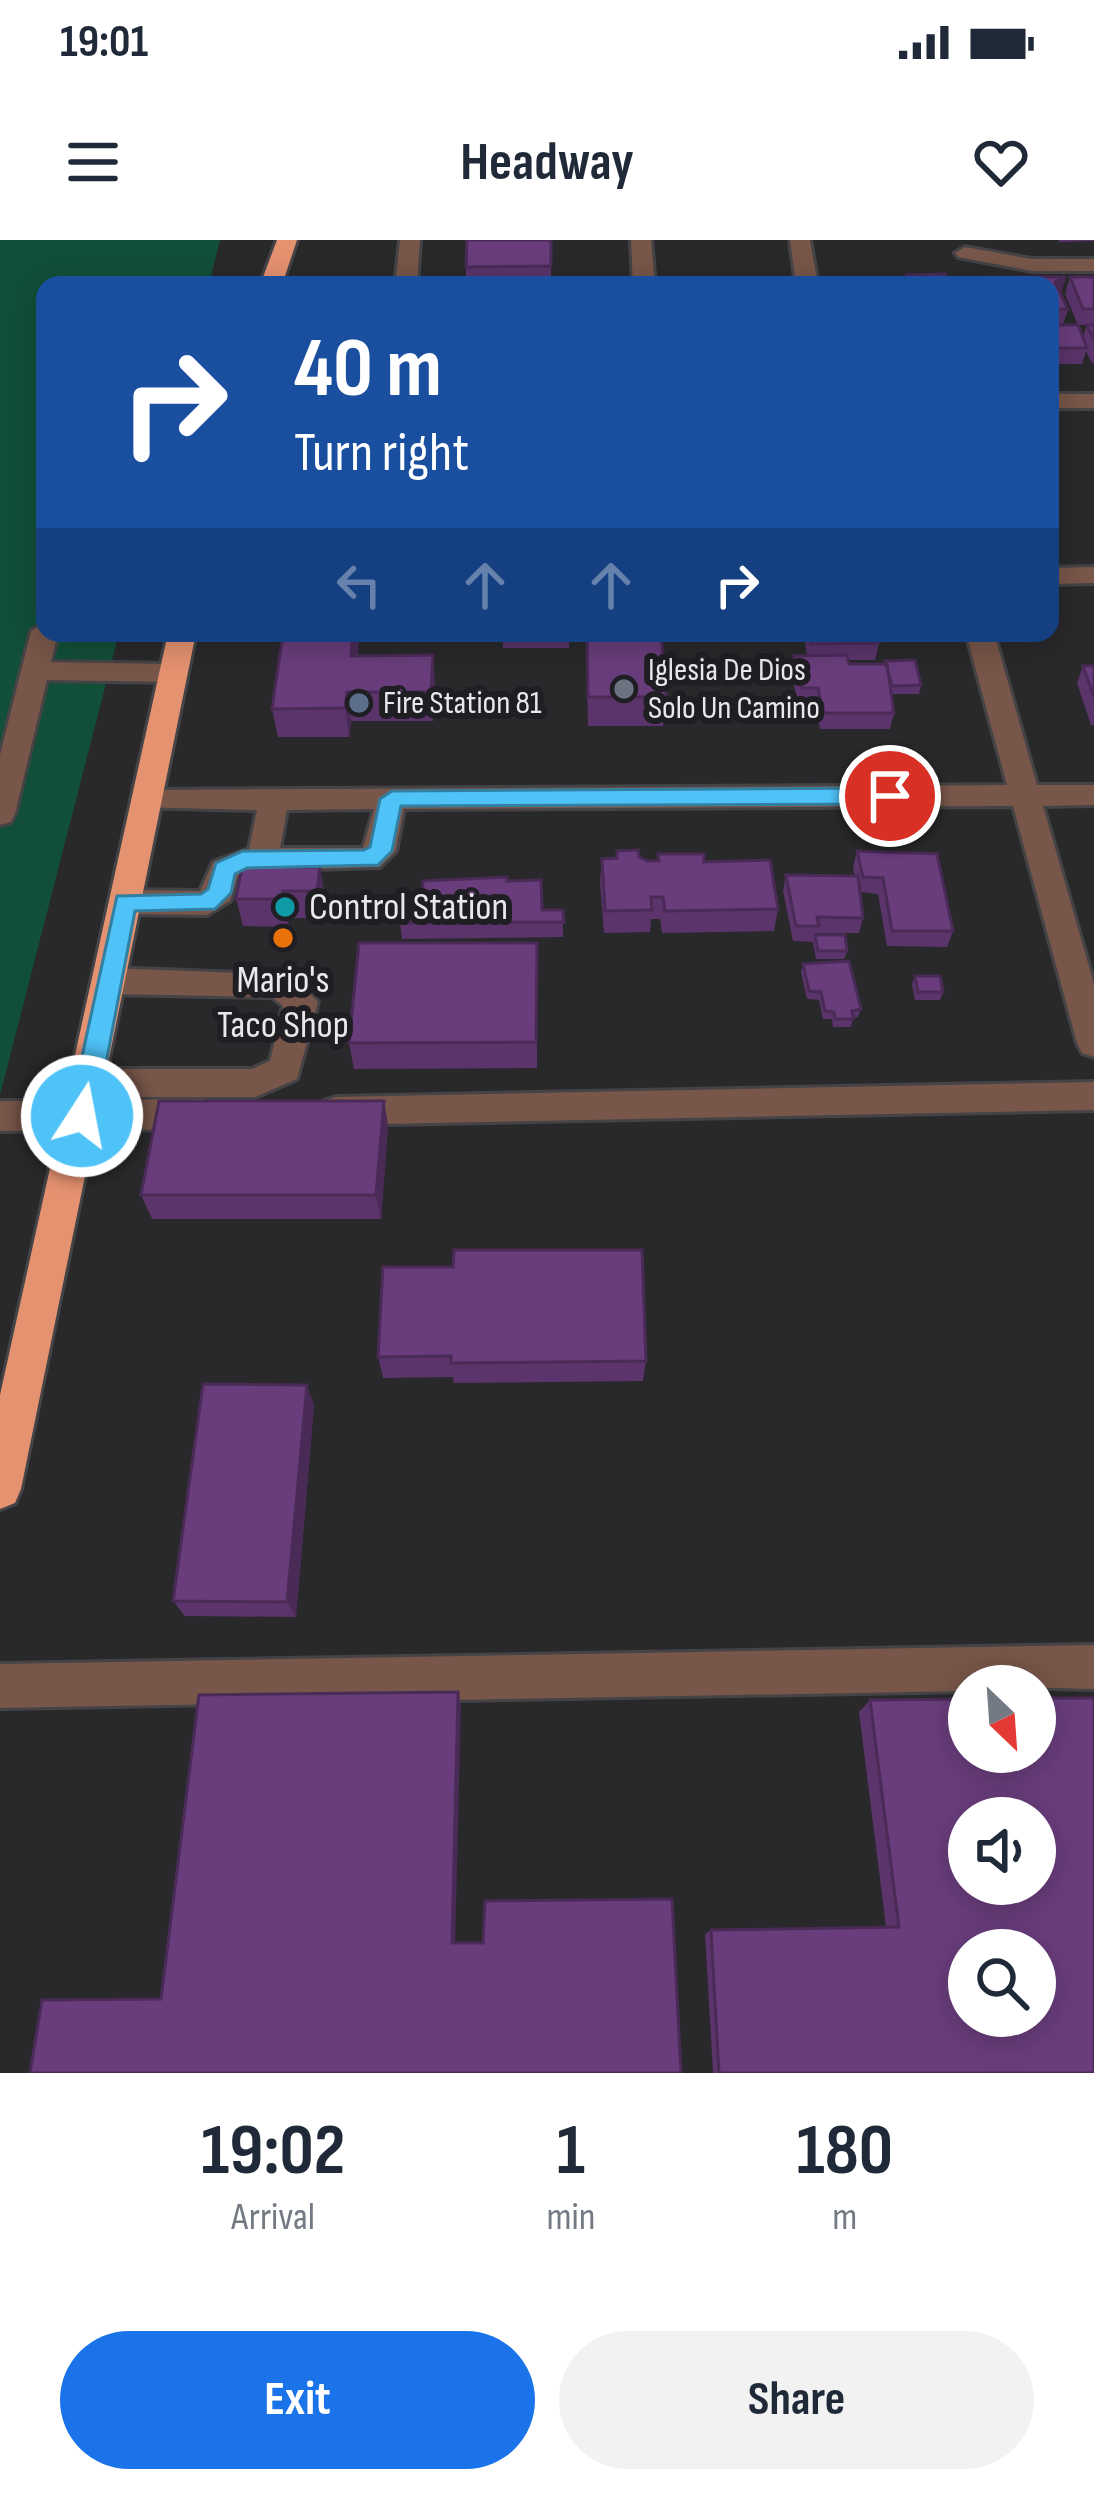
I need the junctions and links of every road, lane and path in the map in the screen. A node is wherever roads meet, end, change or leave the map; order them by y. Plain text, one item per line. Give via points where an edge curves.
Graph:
1 (286, 240) edge
2 (410, 240) edge
3 (641, 240) edge
4 (800, 240) edge
5 (965, 253) dead end
6 (1094, 265) edge
7 (275, 276) edge
8 (407, 276) edge
9 (643, 276) edge
10 (806, 276) edge
11 (1059, 401) edge
12 (1094, 401) edge
13 (1094, 575) edge
14 (1059, 576) edge
15 (42, 642) edge
16 (180, 642) edge
17 (983, 642) edge
18 (35, 671) junction
19 (173, 673) junction
20 (1026, 795) junction
21 (1094, 795) edge
22 (274, 799) junction
23 (392, 799) junction
24 (146, 800) junction
25 (0, 814) edge
26 (262, 859) junction
27 (125, 902) junction
28 (109, 981) junction
29 (1094, 1043) edge
30 (1094, 1096) edge
31 (85, 1100) junction
32 (0, 1116) edge
33 (0, 1489) edge
34 (1094, 1667) edge
35 (0, 1686) edge

1 - 7 highway
2 - 8 street
3 - 9 street
4 - 10 street
5 - 6 street
11 - 12 street
13 - 14 street
15 - 18 street
16 - 19 highway
17 - 20 street
18 - 19 street
18 - 25 street
19 - 24 highway
20 - 21 street
20 - 23 street
20 - 29 street
22 - 23 street
22 - 24 street
22 - 26 street
23 - 26 street via 380,851 369,859
24 - 27 highway
26 - 27 street via 224,869 219,893 207,903
27 - 28 highway
28 - 31 highway
28 - 31 street via 280,984 301,1002 285,1069 256,1083
30 - 31 street via 282,1112
31 - 32 street
31 - 33 highway
34 - 35 street

